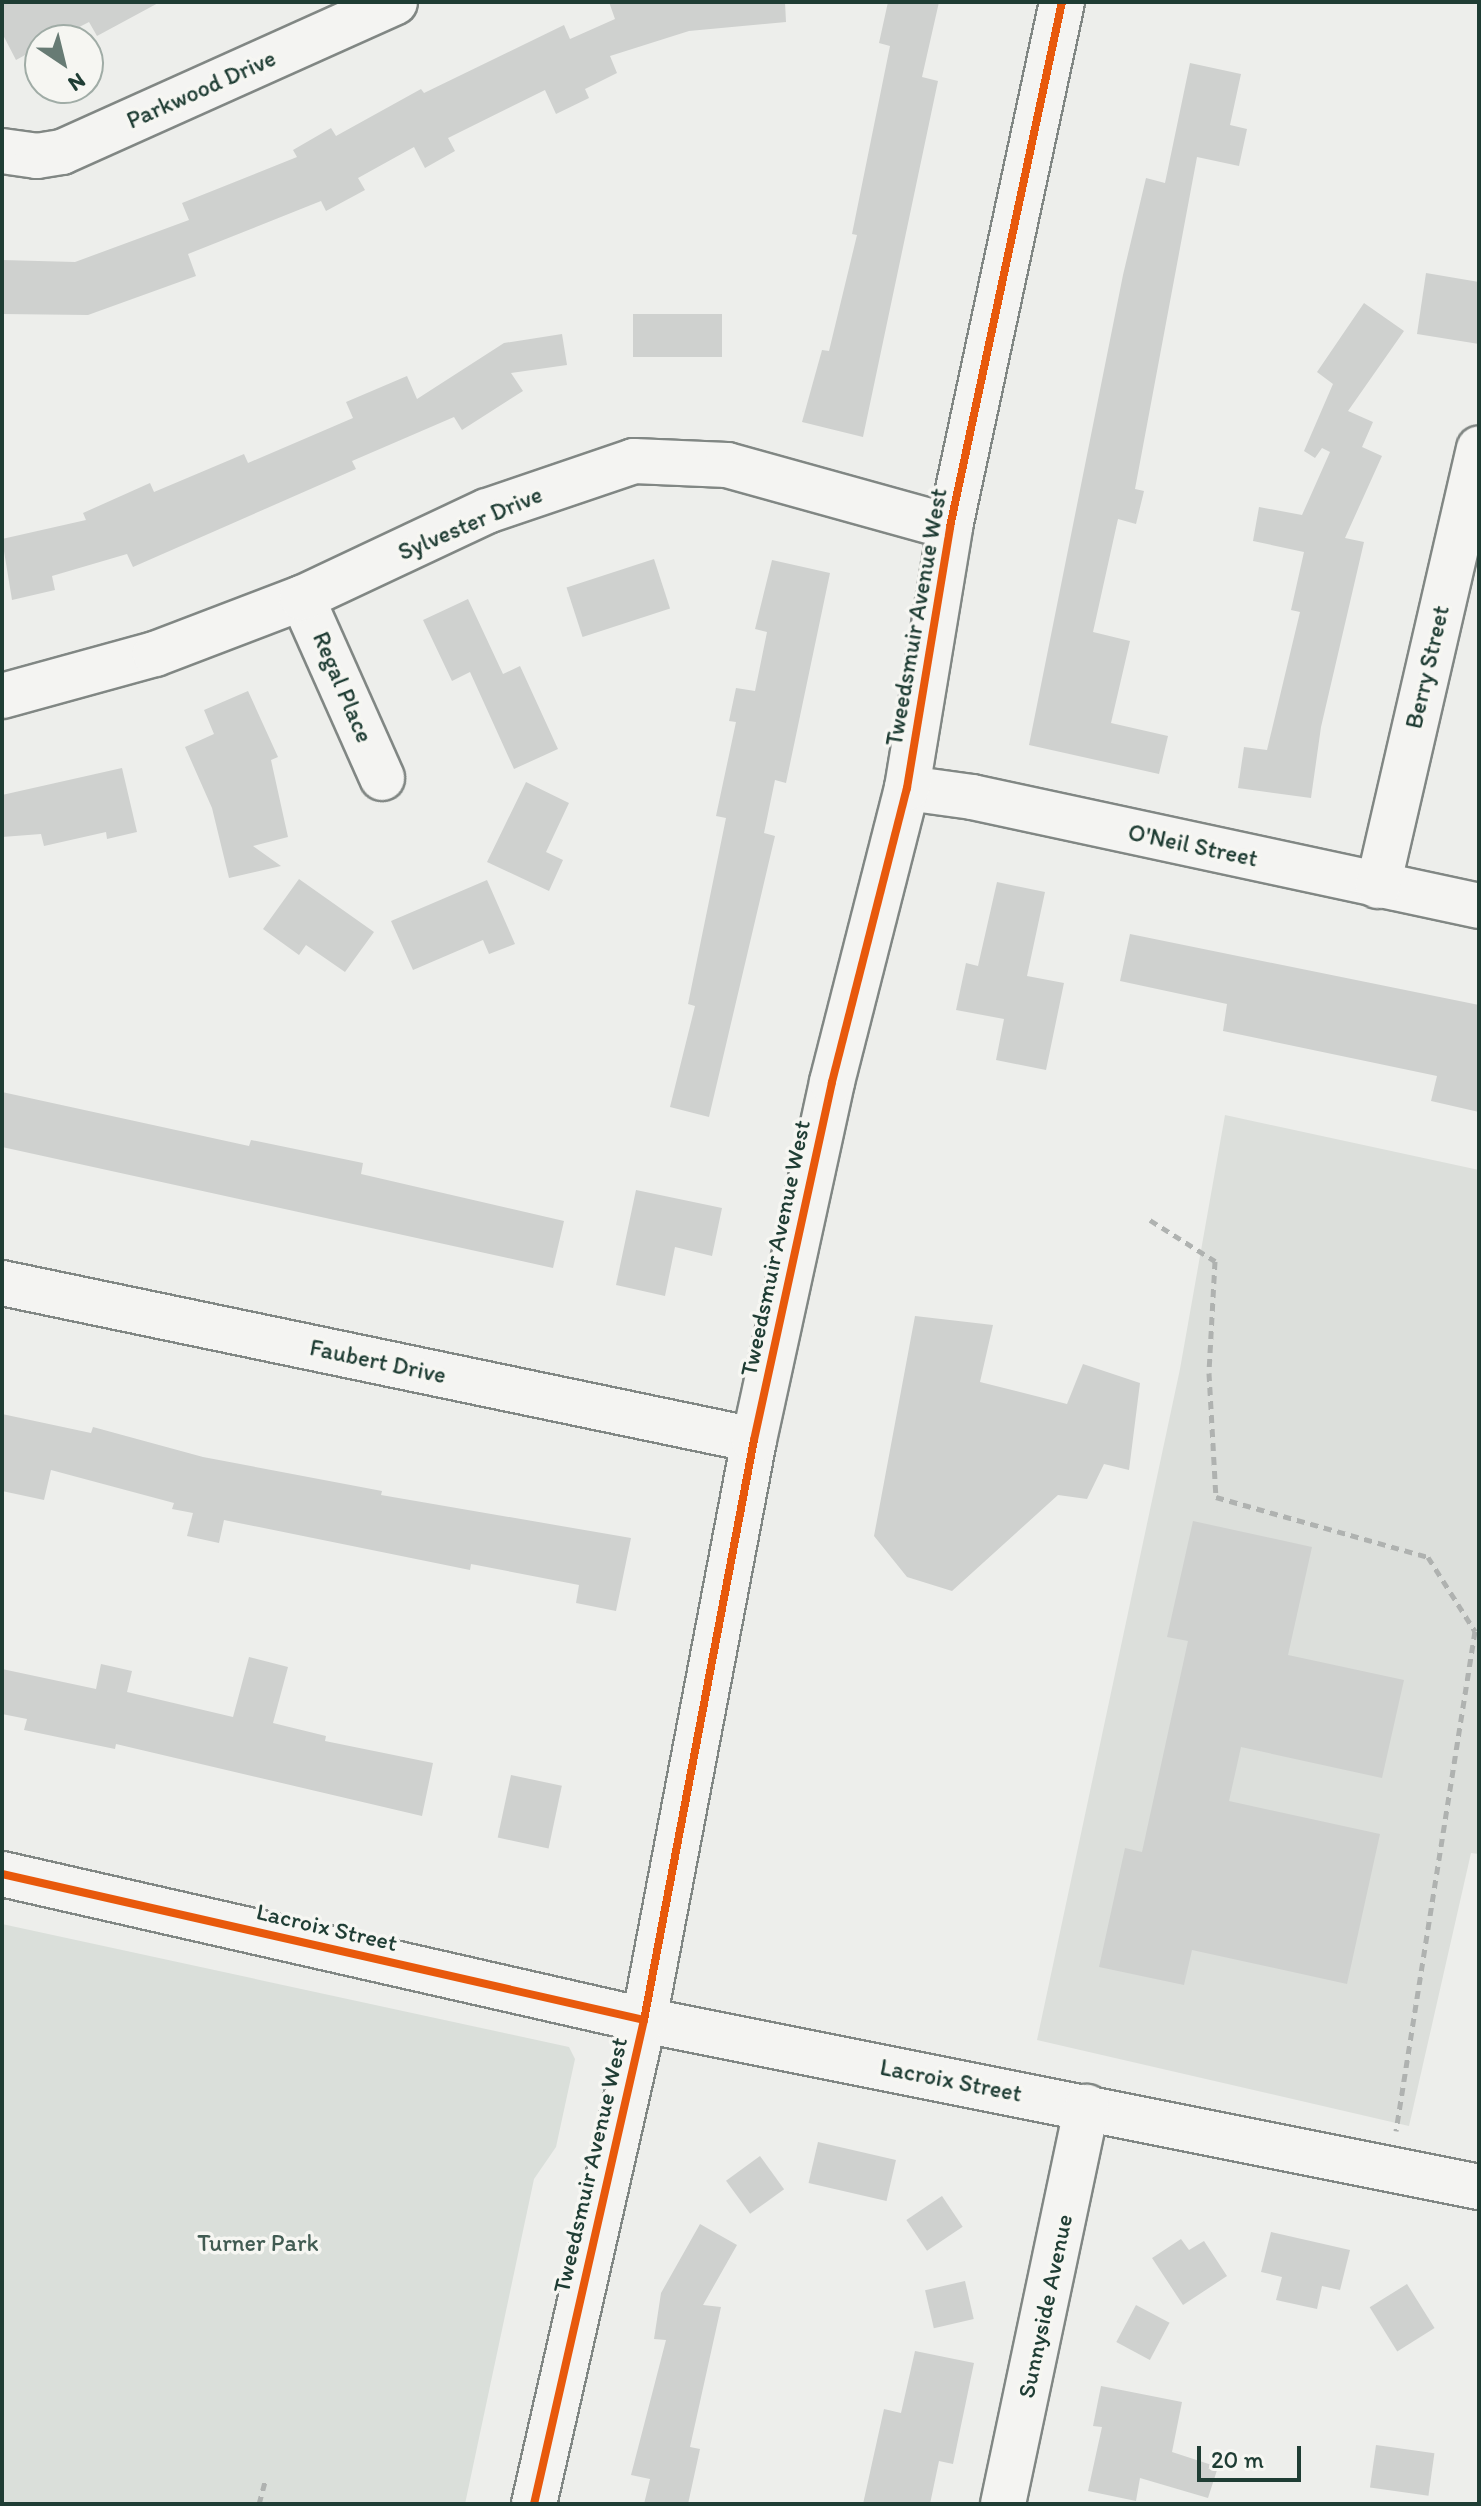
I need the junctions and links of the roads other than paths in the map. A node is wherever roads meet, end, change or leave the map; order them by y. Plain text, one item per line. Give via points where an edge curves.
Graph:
1 (395, 2) edge
2 (1062, 2) edge
3 (2, 151) edge
4 (1479, 448) edge
5 (950, 527) junction
6 (302, 598) junction
7 (2, 696) edge
8 (382, 778) dead end
9 (907, 788) junction
10 (1378, 886) junction
11 (1479, 906) edge
12 (2, 1283) edge
13 (754, 1440) junction
14 (2, 1874) edge
15 (644, 2020) junction
16 (1087, 2107) junction
17 (1479, 2187) edge
18 (534, 2504) edge
19 (1003, 2504) edge

1 - 3 street, Parkwood Drive via 62,152 37,156
2 - 5 street, Tweedsmuir Avenue West
4 - 10 street, Berry Street
5 - 6 street, Sylvester Drive via 727,465 634,461 487,511
5 - 9 street, Tweedsmuir Avenue West
6 - 7 street, Sylvester Drive via 155,654
6 - 8 street, Regal Place
9 - 10 street, O'Neil Street via 972,797
9 - 13 street, Tweedsmuir Avenue West via 832,1082
10 - 11 street, O'Neil Street
12 - 13 street, Faubert Drive
13 - 15 street, Tweedsmuir Avenue West
14 - 15 street, Lacroix Street
15 - 16 street, Lacroix Street
15 - 18 street, Tweedsmuir Avenue West
16 - 17 street, Lacroix Street
16 - 19 street, Sunnyside Avenue

